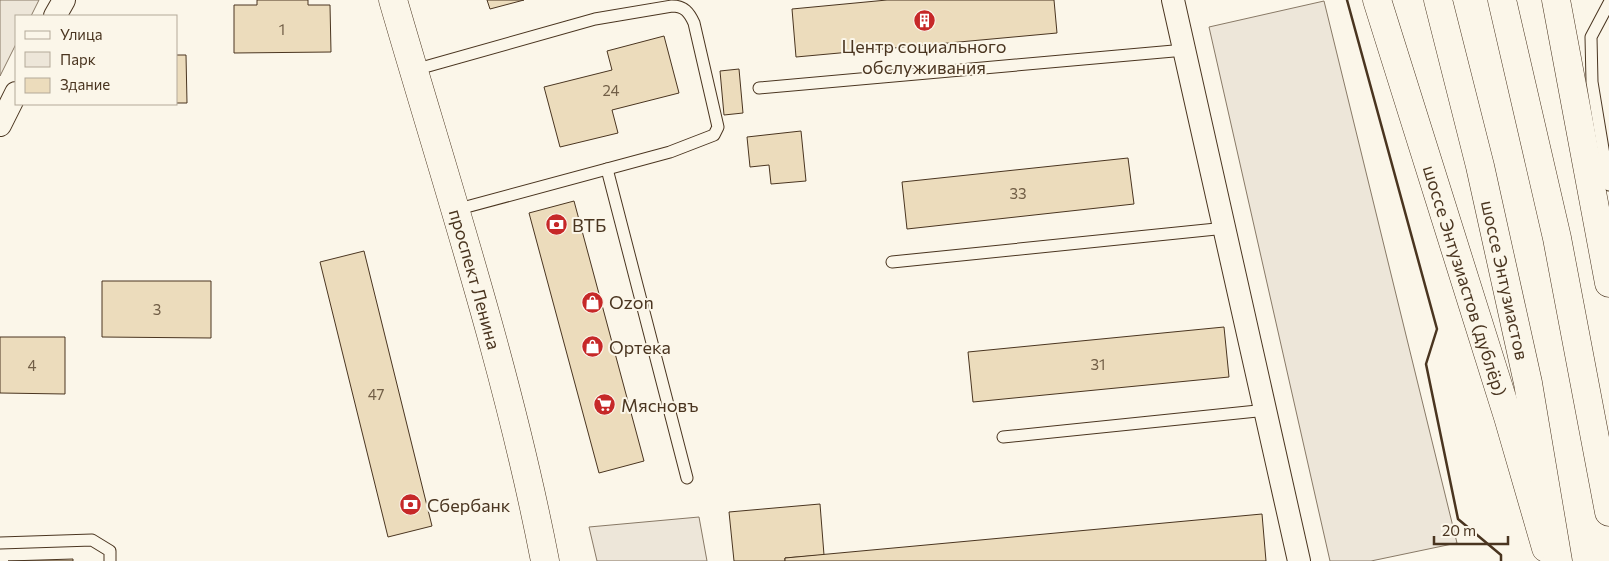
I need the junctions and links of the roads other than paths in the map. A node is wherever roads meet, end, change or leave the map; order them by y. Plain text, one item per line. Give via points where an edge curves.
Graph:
1 (64, 0) edge
2 (393, 0) edge
3 (1173, 0) edge
4 (1377, 0) edge
5 (1438, 0) edge
6 (1502, 0) edge
7 (1556, 0) edge
8 (1609, 3) edge
9 (56, 15) edge
10 (1185, 50) junction
11 (414, 70) junction
12 (759, 88) dead end
13 (15, 95) edge
14 (0, 125) edge
15 (607, 169) junction
16 (1609, 185) edge
17 (455, 210) junction
18 (1226, 228) junction
19 (1608, 259) edge
20 (892, 262) dead end
21 (1267, 410) junction
22 (1003, 437) dead end
23 (687, 478) dead end
24 (1609, 512) edge
25 (0, 543) edge
26 (110, 561) edge
27 (545, 561) edge
28 (1299, 561) edge
29 (1550, 561) edge
30 (1558, 561) edge

1 - 9 street
2 - 11 main road, проспект Ленина
3 - 10 street
4 - 29 main road, шоссе Энтузиастов (дублёр)
5 - 30 main road, шоссе Энтузиастов via 1480,166 1528,383
6 - 24 main road via 1557,238
7 - 19 main road
8 - 16 lane via 1591,37 1592,82
10 - 12 lane
10 - 18 street
11 - 15 lane via 595,19 681,6 694,23 718,127 714,135 670,152
11 - 17 main road, проспект Ленина
13 - 14 street
15 - 17 lane
15 - 23 lane
17 - 27 main road, проспект Ленина via 501,368 528,474
18 - 20 lane
18 - 21 street
21 - 22 lane
21 - 28 street
25 - 26 lane via 92,540 110,551

